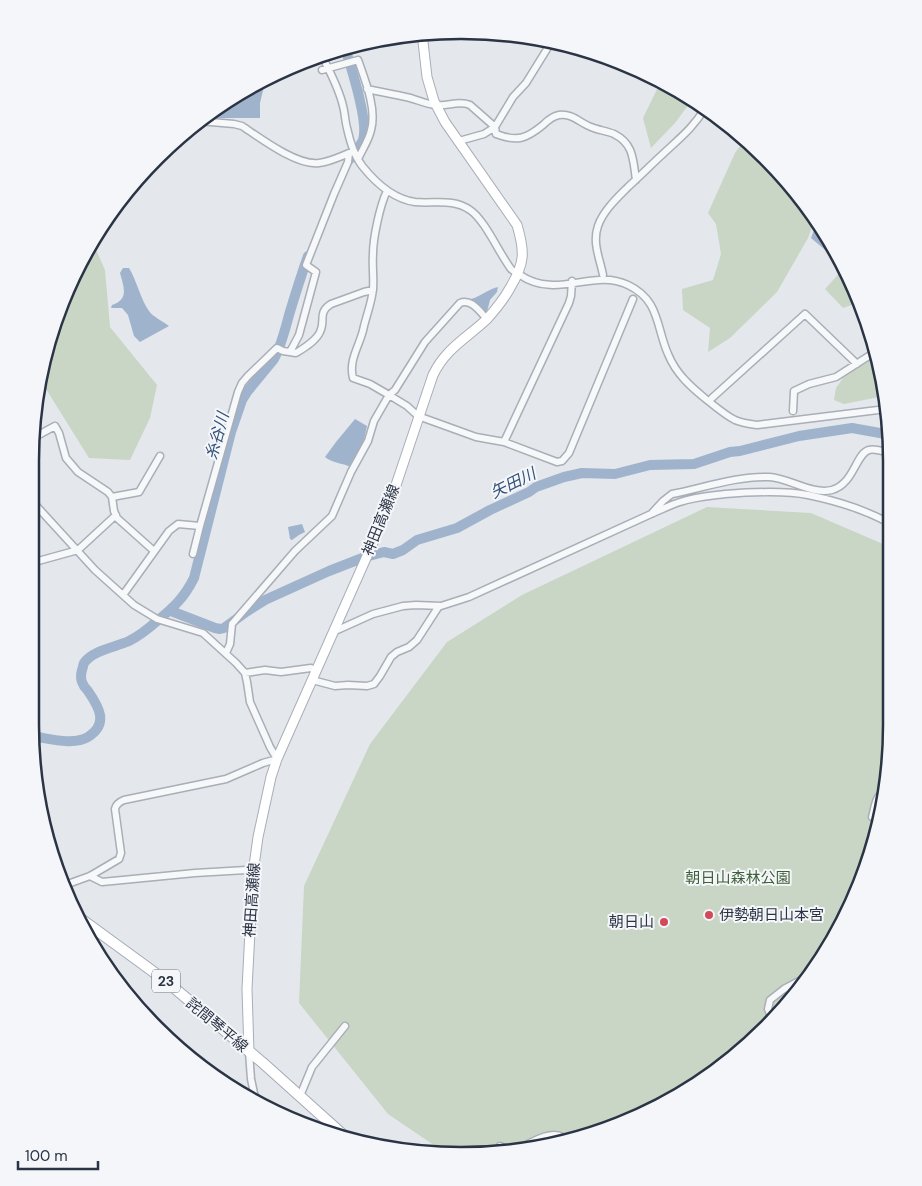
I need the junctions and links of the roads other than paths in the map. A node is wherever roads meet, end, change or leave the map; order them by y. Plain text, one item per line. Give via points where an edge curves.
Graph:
1 (423, 41) edge
2 (548, 48) edge
3 (323, 62) edge
4 (325, 69) junction
5 (367, 89) junction
6 (436, 105) junction
7 (701, 114) edge
8 (210, 122) edge
9 (495, 127) junction
10 (459, 141) junction
11 (351, 153) junction
12 (358, 160) junction
13 (636, 180) junction
14 (387, 191) junction
15 (519, 274) junction
16 (604, 275) dead end
17 (572, 282) junction
18 (373, 290) junction
19 (633, 299) dead end
20 (486, 319) junction
21 (284, 351) junction
22 (870, 355) edge
23 (857, 364) junction
24 (389, 395) junction
25 (712, 398) dead end
26 (880, 410) edge
27 (792, 411) dead end
28 (418, 416) junction
29 (40, 434) edge
30 (504, 442) junction
31 (883, 451) edge
32 (160, 456) dead end
33 (112, 497) junction
34 (39, 509) edge
35 (652, 514) junction
36 (116, 515) junction
37 (883, 520) edge
38 (200, 526) junction
39 (78, 550) junction
40 (154, 551) junction
41 (193, 554) dead end
42 (39, 560) edge
43 (123, 595) junction
44 (439, 606) junction
45 (333, 633) junction
46 (226, 653) junction
47 (316, 670) junction
48 (245, 673) junction
49 (312, 680) junction
50 (277, 759) junction
51 (875, 806) edge
52 (872, 817) dead end
53 (253, 873) junction
54 (90, 876) junction
55 (70, 883) edge
56 (88, 924) edge
57 (795, 983) edge
58 (770, 1013) edge
59 (344, 1026) dead end
60 (249, 1052) junction
61 (254, 1093) edge
62 (300, 1096) junction
63 (336, 1128) edge
64 (559, 1135) edge
65 (535, 1140) edge

1 - 6 main road, 神田高瀬線 via 427,77
2 - 9 street
3 - 4 street
4 - 5 street via 358,60
4 - 11 street via 344,106
5 - 6 street
5 - 12 street via 373,114 371,130
6 - 9 street via 466,103
6 - 10 main road, 神田高瀬線
7 - 13 street via 693,126
8 - 11 street via 242,126 293,158 308,163 325,162
9 - 10 street via 484,134
9 - 13 street via 496,134 516,139 535,132 554,117 570,116 624,141 630,148
10 - 15 main road, 神田高瀬線 via 517,225 523,257
11 - 12 street
11 - 21 street via 306,265 316,272 299,335
12 - 14 street
13 - 16 street via 603,214 598,227 598,259
14 - 15 street via 402,199 451,202 472,211 511,269
14 - 18 street via 373,252
15 - 17 street via 530,281 551,286
15 - 20 main road, 神田高瀬線 via 502,303
17 - 26 street via 614,280 640,293 655,312 668,356 682,378 736,420 757,425
17 - 30 street via 569,303
18 - 21 street via 326,307 321,329 312,342 296,353
18 - 24 street via 351,365 352,372 353,378
19 - 30 street via 569,453 562,461 557,462
20 - 24 street via 471,303 460,303 425,342 396,390
20 - 28 main road, 神田高瀬線 via 451,349 437,366
21 - 38 street via 277,348 242,383
22 - 23 street
23 - 25 street via 805,314
23 - 27 street via 836,377 794,391
24 - 28 street
24 - 46 street via 332,516 295,551 232,624
28 - 30 street via 476,438
28 - 45 main road, 神田高瀬線 via 375,538
29 - 33 street via 55,426 66,458 78,472
31 - 35 street via 871,449 864,452 848,480 830,490 819,491 769,477 738,480 672,494
32 - 33 street via 139,492
33 - 36 street
34 - 39 street
35 - 37 street via 700,497 783,493 842,504
35 - 44 street via 469,597
36 - 39 street
36 - 40 street
38 - 40 street via 178,524
38 - 41 street
39 - 42 street
39 - 43 street
40 - 43 street
43 - 46 street via 154,618 203,633
44 - 45 street via 403,606 373,614
44 - 49 street via 417,640 391,657 374,684 335,686
45 - 47 main road, 神田高瀬線
46 - 48 street
47 - 48 street
47 - 49 main road, 神田高瀬線
48 - 50 street via 250,702
49 - 50 main road, 神田高瀬線
50 - 53 main road, 神田高瀬線 via 258,837
50 - 54 street via 226,779 119,802 115,809 120,857 117,862
51 - 52 street
53 - 54 street via 246,870 195,873 102,882
53 - 60 main road, 神田高瀬線 via 247,989
54 - 55 street
56 - 60 main road, 詫間琴平線 / 23 via 166,981
57 - 58 street via 770,1000
59 - 62 street via 312,1067
60 - 61 street
60 - 62 main road, 詫間琴平線 / 23
62 - 63 main road, 詫間琴平線 / 23
64 - 65 street via 552,1134

